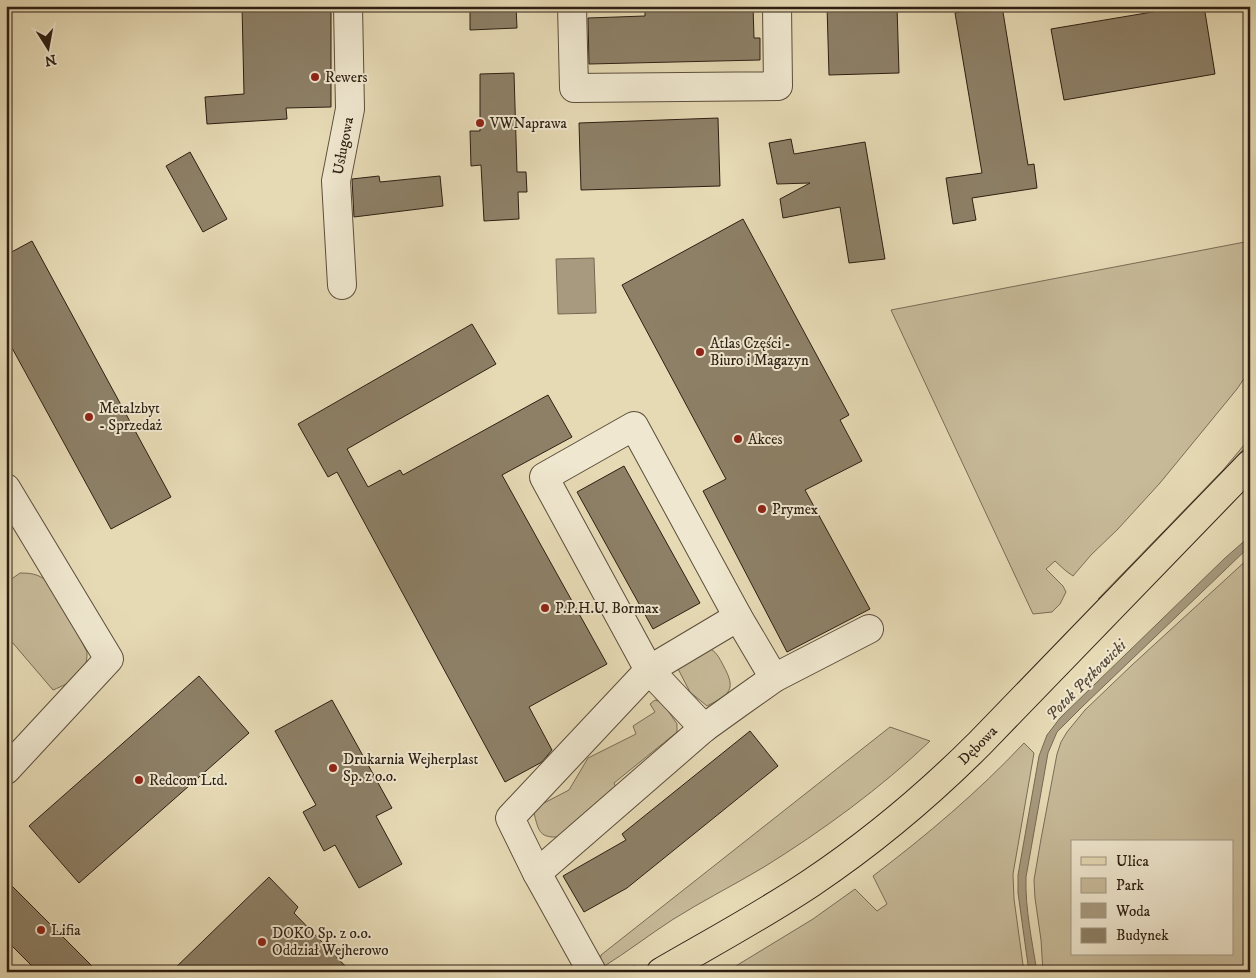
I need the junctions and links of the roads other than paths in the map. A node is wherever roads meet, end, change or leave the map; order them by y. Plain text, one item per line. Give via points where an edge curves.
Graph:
1 (348, 6) edge
2 (572, 6) edge
3 (777, 6) edge
4 (342, 285) dead end
5 (1245, 454) edge
6 (6, 488) edge
7 (15, 524) edge
8 (738, 617) junction
9 (869, 629) dead end
10 (649, 670) junction
11 (774, 678) junction
12 (704, 728) junction
13 (6, 770) edge
14 (537, 873) junction
15 (652, 967) edge
16 (592, 972) edge

1 - 4 street, Usługowa via 350,109 336,182
2 - 3 street via 574,88 778,86
5 - 15 main road, Dębowa via 980,744 921,799 855,852 754,919
6 - 7 street
7 - 13 street via 109,659
8 - 10 street
8 - 10 street via 634,426 544,477
8 - 11 street
9 - 11 street
10 - 12 street
10 - 14 street via 510,818
11 - 12 street
12 - 14 street
14 - 16 street

